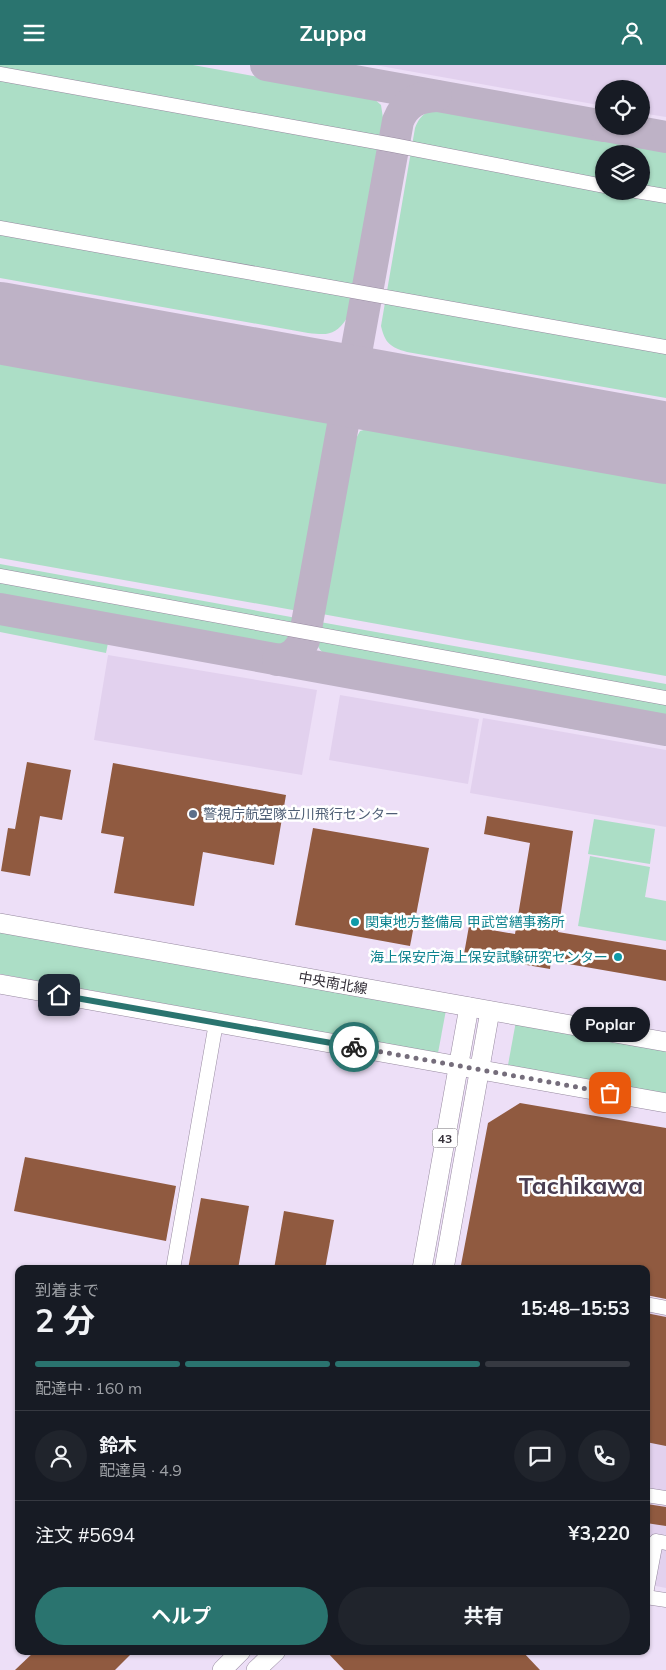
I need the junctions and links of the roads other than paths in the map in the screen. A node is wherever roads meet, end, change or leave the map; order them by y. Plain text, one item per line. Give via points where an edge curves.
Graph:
1 (0, 74) edge
2 (595, 183) edge
3 (650, 194) edge
4 (666, 197) edge
5 (0, 228) edge
6 (666, 347) edge
7 (0, 576) edge
8 (666, 698) edge
9 (0, 923) edge
10 (0, 984) edge
11 (469, 1007) junction
12 (490, 1011) junction
13 (216, 1023) junction
14 (666, 1042) edge
15 (458, 1066) junction
16 (480, 1069) junction
17 (666, 1103) edge
18 (174, 1265) edge
19 (423, 1265) edge
20 (447, 1265) edge
21 (650, 1305) edge
22 (666, 1308) edge
23 (650, 1496) edge
24 (666, 1498) edge
25 (666, 1543) edge
26 (650, 1563) edge
27 (650, 1596) edge
28 (666, 1600) edge
29 (237, 1655) edge
30 (272, 1655) edge
31 (222, 1670) edge
32 (256, 1670) edge

1 - 2 street
3 - 4 street
5 - 6 street
7 - 8 street
9 - 11 main road, 中央南北線
10 - 13 main road
11 - 12 main road, 中央南北線
11 - 15 main road, 43
12 - 14 main road, 中央南北線
12 - 16 main road, 43
13 - 15 main road
13 - 18 street via 199,1154
15 - 16 main road
15 - 19 main road, 43
16 - 17 main road
16 - 20 main road, 43
21 - 22 street
23 - 24 street
25 - 26 street via 656,1541
27 - 28 street
29 - 31 main road
30 - 32 main road

